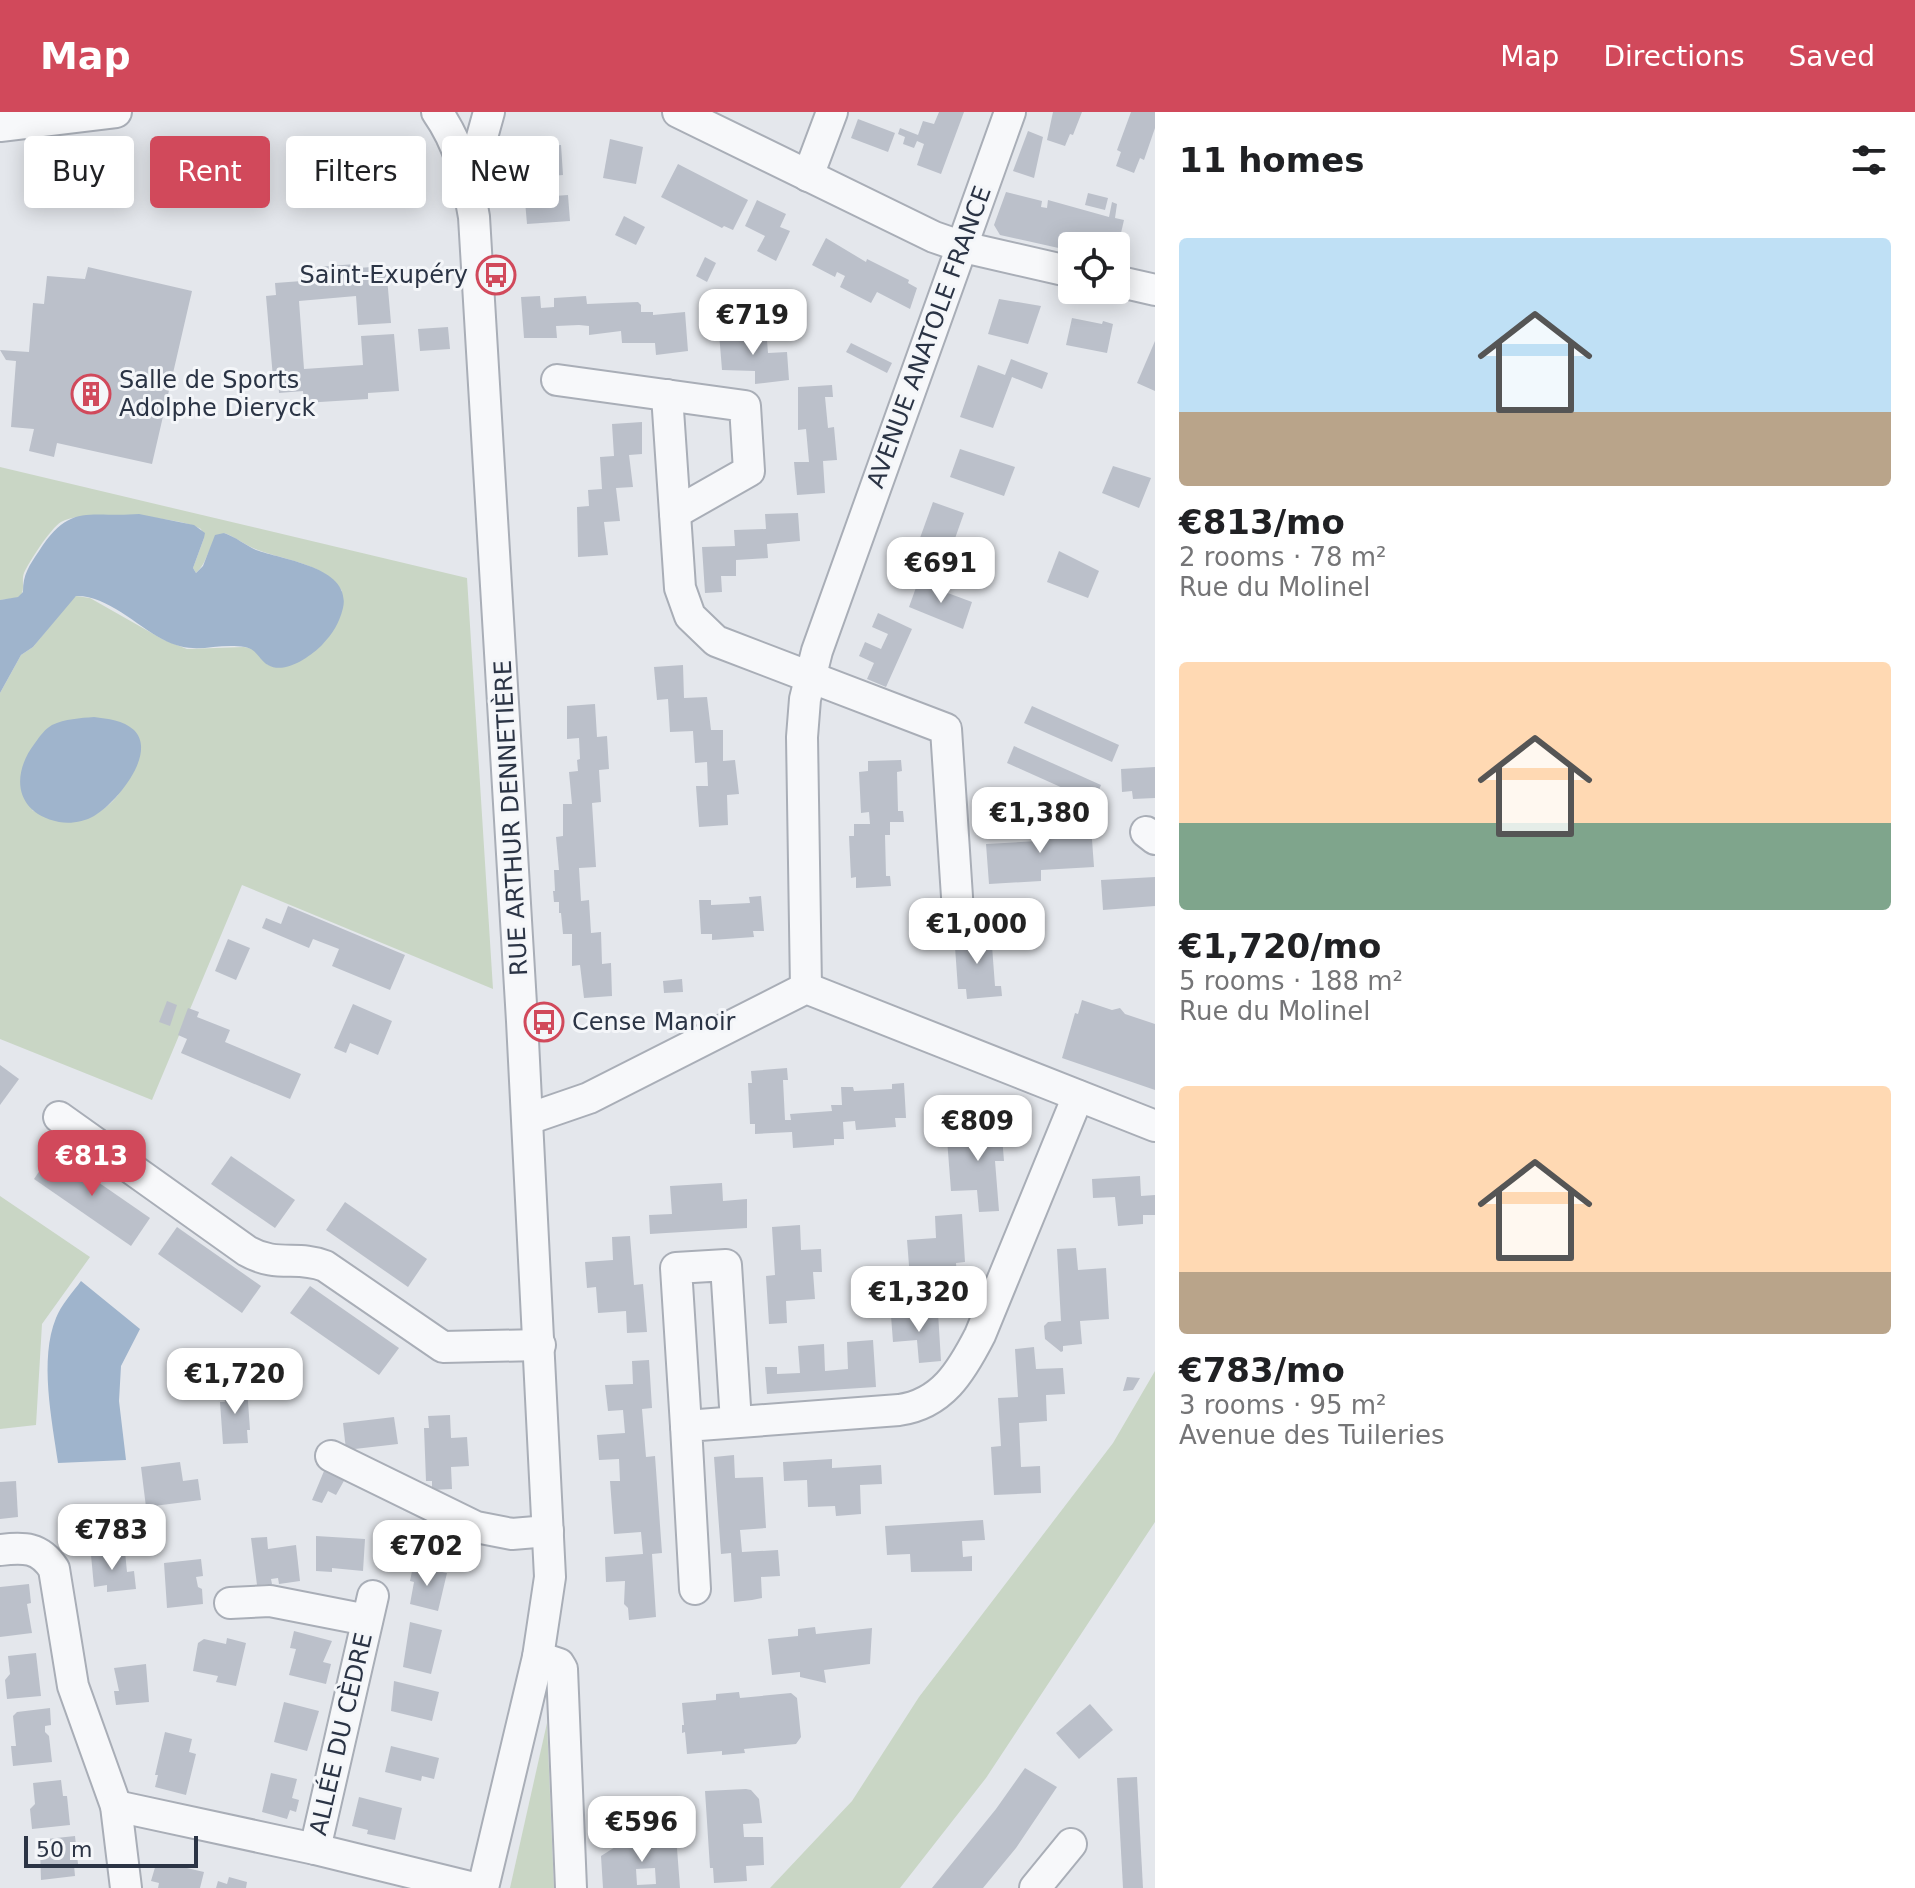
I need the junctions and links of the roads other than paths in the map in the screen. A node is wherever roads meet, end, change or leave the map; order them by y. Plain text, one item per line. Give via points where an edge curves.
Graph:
1 (116, 112) edge
2 (438, 112) edge
3 (482, 112) edge
4 (489, 112) edge
5 (678, 112) edge
6 (832, 112) edge
7 (1010, 112) edge
8 (0, 126) edge
9 (808, 176) junction
10 (474, 217) junction
11 (963, 247) junction
12 (1058, 269) edge
13 (1130, 284) edge
14 (1155, 290) edge
15 (557, 380) dead end
16 (667, 395) junction
17 (675, 513) junction
18 (810, 675) junction
19 (958, 912) dead end
20 (806, 988) junction
21 (1078, 1096) junction
22 (59, 1117) dead end
23 (528, 1119) junction
24 (1155, 1126) edge
25 (540, 1345) junction
26 (736, 1422) junction
27 (686, 1426) junction
28 (331, 1456) dead end
29 (548, 1531) junction
30 (0, 1550) edge
31 (695, 1589) dead end
32 (230, 1603) dead end
33 (538, 1657) junction
34 (116, 1806) junction
35 (1071, 1844) dead end
36 (315, 1849) junction
37 (126, 1888) edge
38 (474, 1888) edge
39 (483, 1888) edge
40 (571, 1888) edge
41 (1035, 1888) edge

1 - 8 street
2 - 3 street via 460,117
2 - 10 street, RUE ARTHUR DENNETIÈRE via 463,161
4 - 10 street, RUE ARTHUR DENNETIÈRE via 479,148
5 - 9 street
6 - 9 street
7 - 11 street, AVENUE ANATOLE FRANCE
9 - 11 street
10 - 23 street, RUE ARTHUR DENNETIÈRE
11 - 12 street
11 - 18 street, AVENUE ANATOLE FRANCE
13 - 14 street
15 - 16 street
16 - 17 street
16 - 17 street via 745,406 749,471
17 - 18 street via 681,596 694,621 722,644
18 - 19 street via 946,729
18 - 20 street, AVENUE ANATOLE FRANCE via 802,737
20 - 21 street
20 - 23 street via 617,1086
21 - 24 street
21 - 26 street via 980,1335 938,1396 899,1410
22 - 25 street via 247,1251 276,1262 325,1266 443,1347
23 - 25 street, RUE ARTHUR DENNETIÈRE
25 - 29 street, RUE ARTHUR DENNETIÈRE
26 - 27 street
26 - 27 street via 726,1265 676,1268
27 - 31 street
28 - 29 street via 476,1527 512,1534
29 - 33 street, RUE ARTHUR DENNETIÈRE via 549,1594
30 - 34 street via 28,1548 54,1569 73,1686
32 - 36 street, ALLÉE DU CÈDRE via 370,1608
33 - 39 street, RUE ARTHUR DENNETIÈRE
33 - 40 street via 562,1669
34 - 36 street
34 - 37 street
35 - 41 street
36 - 38 street

